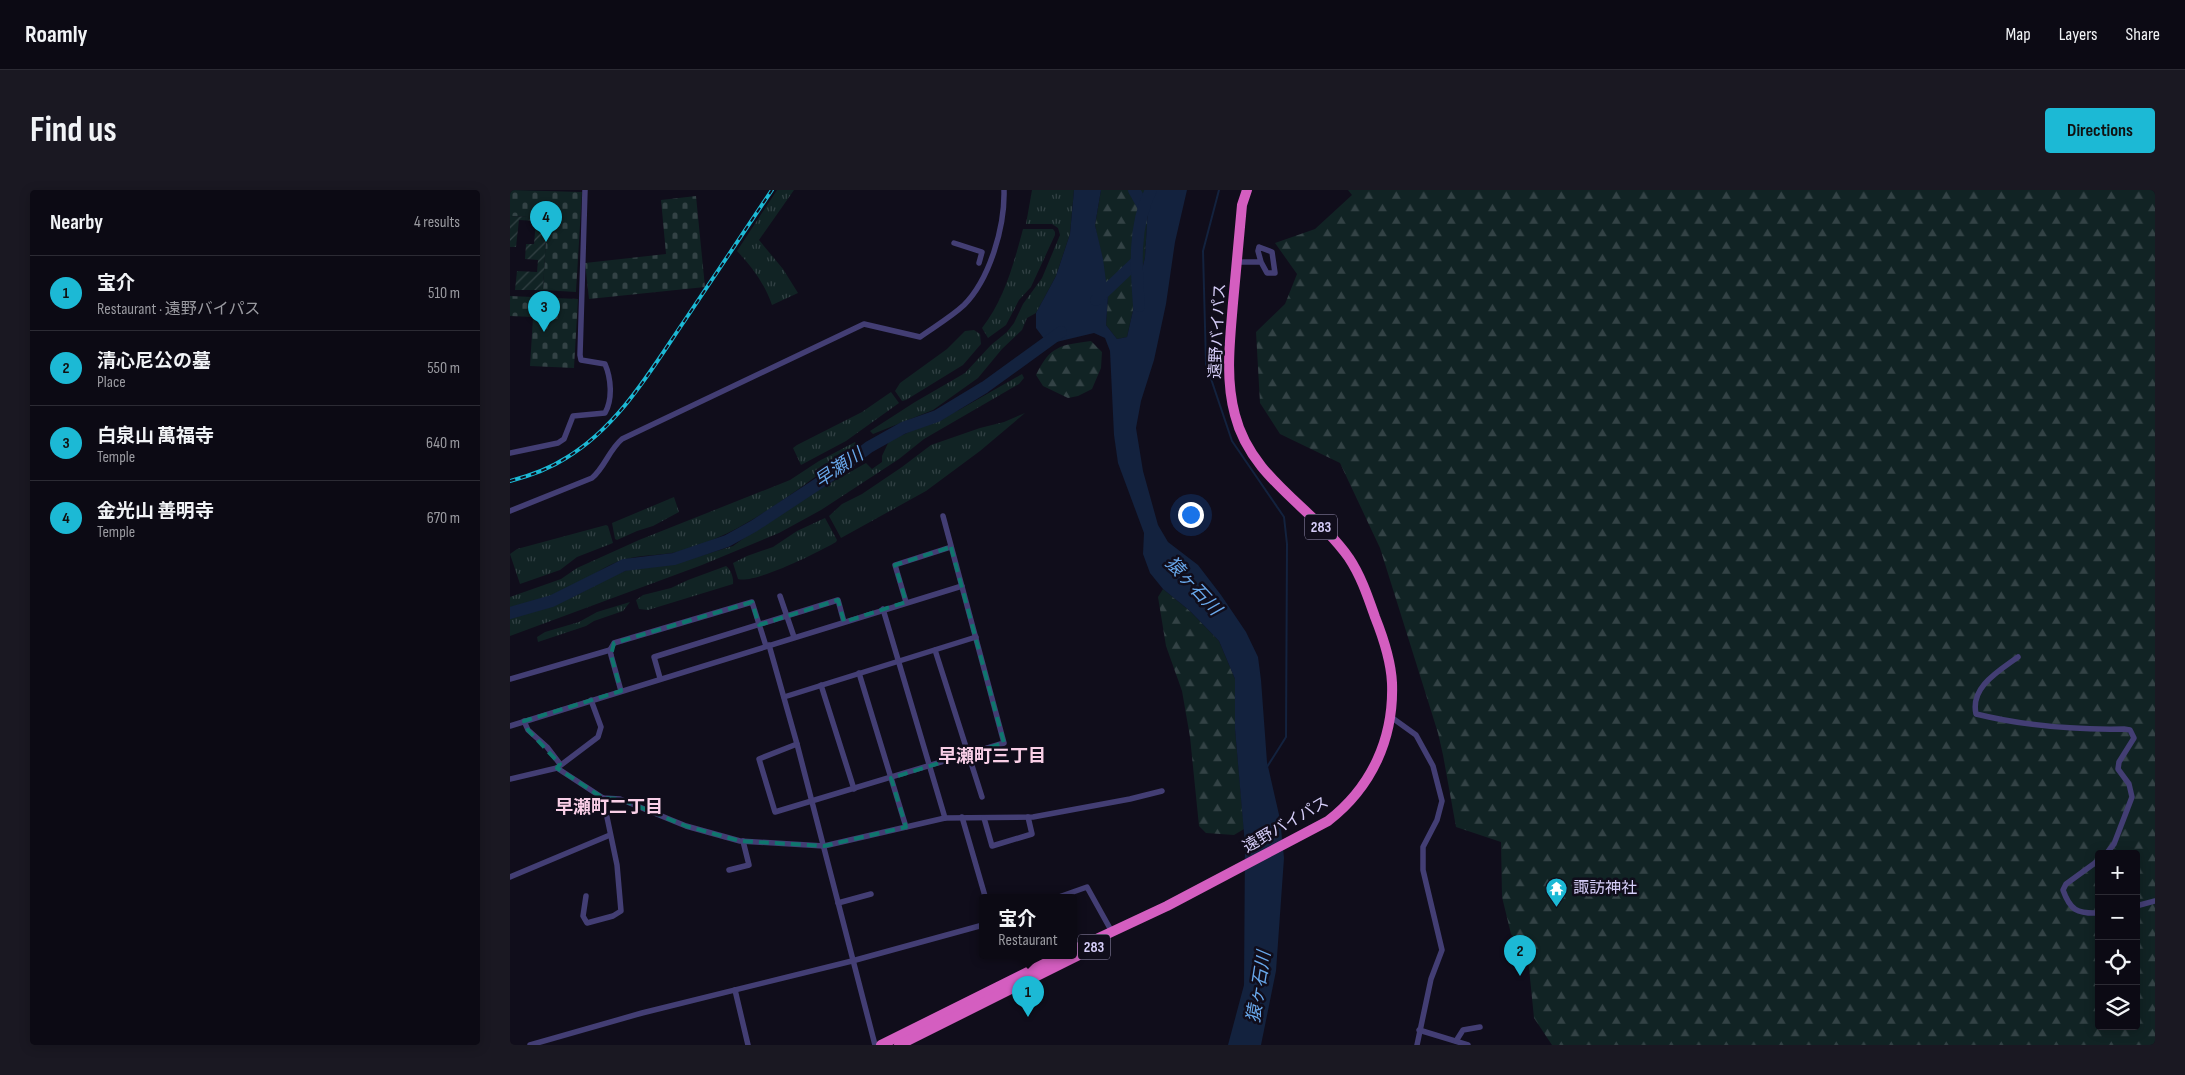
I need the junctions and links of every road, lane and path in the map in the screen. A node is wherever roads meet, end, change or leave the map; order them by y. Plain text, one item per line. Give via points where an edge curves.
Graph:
1 (585, 190) edge
2 (1004, 190) edge
3 (1247, 190) edge
4 (954, 243) dead end
5 (1237, 262) junction
6 (1261, 262) dead end
7 (979, 263) dead end
8 (510, 453) edge
9 (510, 511) edge
10 (943, 516) dead end
11 (952, 547) junction
12 (962, 586) junction
13 (780, 596) dead end
14 (906, 602) junction
15 (883, 609) junction
16 (787, 616) junction
17 (844, 622) junction
18 (759, 624) junction
19 (794, 637) junction
20 (976, 637) junction
21 (767, 646) junction
22 (610, 650) junction
23 (934, 650) junction
24 (2018, 657) dead end
25 (898, 661) junction
26 (859, 673) junction
27 (660, 678) junction
28 (510, 680) edge
29 (821, 685) junction
30 (621, 691) junction
31 (784, 697) junction
32 (591, 700) junction
33 (1391, 717) junction
34 (524, 721) junction
35 (510, 726) edge
36 (797, 744) junction
37 (968, 754) junction
38 (558, 766) junction
39 (930, 766) junction
40 (891, 778) junction
41 (510, 779) edge
42 (854, 789) junction
43 (1162, 791) dead end
44 (982, 797) dead end
45 (603, 798) junction
46 (812, 802) junction
47 (962, 817) junction
48 (1028, 817) junction
49 (945, 818) junction
50 (984, 818) junction
51 (906, 827) junction
52 (610, 835) junction
53 (743, 841) junction
54 (824, 846) junction
55 (2109, 850) edge
56 (2095, 863) edge
57 (729, 870) dead end
58 (510, 877) edge
59 (871, 894) dead end
60 (984, 894) edge
61 (1067, 894) edge
62 (586, 896) dead end
63 (2155, 901) edge
64 (838, 903) junction
65 (2140, 905) edge
66 (1167, 906) junction
67 (2095, 913) edge
68 (979, 926) edge
69 (1112, 932) junction
70 (1077, 948) edge
71 (1077, 956) edge
72 (1054, 959) edge
73 (1071, 959) edge
74 (852, 961) junction
75 (736, 990) junction
76 (1480, 1027) dead end
77 (1419, 1030) junction
78 (1456, 1041) junction
79 (530, 1045) edge
80 (748, 1045) edge
81 (875, 1045) edge
82 (881, 1045) edge
83 (899, 1045) edge
84 (1417, 1045) edge
85 (1468, 1045) edge

1 - 8 street via 580,355 581,360 605,364 610,375 610,406 605,413 573,416 564,439 558,443
2 - 9 street via 1000,228 986,273 977,289 964,305 920,337 864,324 622,439 615,445 601,471 592,478
3 - 5 highway, 遠野バイパス / 283 via 1242,205
4 - 7 street via 982,252
5 - 6 street
5 - 33 highway, 遠野バイパス / 283 via 1229,348 1235,416 1258,465 1350,559 1366,591 1383,640 1392,681
10 - 11 street
11 - 12 street
11 - 14 street via 895,565
12 - 14 street
12 - 20 street
13 - 16 street
14 - 15 street
15 - 17 street
15 - 25 street
16 - 17 street via 838,600
16 - 18 street
16 - 19 street
17 - 19 street
18 - 21 street
18 - 22 street via 752,602 614,643
18 - 27 street via 654,657
19 - 21 street
20 - 23 street
20 - 37 street via 1004,743
21 - 27 street
21 - 31 street
22 - 28 street
22 - 30 street
23 - 25 street
23 - 37 street
24 - 55 street via 1994,674 1979,692 1974,706 1976,714 2067,729 2124,729 2130,730 2134,738 2118,769 2132,797
25 - 26 street
25 - 39 street
26 - 29 street
26 - 40 street
27 - 30 street
29 - 31 street
29 - 42 street
30 - 32 street
31 - 36 street
32 - 34 street
32 - 38 street via 601,727 598,736
33 - 66 highway, 遠野バイパス / 283 via 1372,773 1348,806 1296,839
33 - 77 street via 1416,735 1433,766 1442,801 1437,820 1423,847 1423,870 1442,950
34 - 35 street
34 - 38 street via 528,730 547,747
36 - 46 street
36 - 46 street via 759,759 775,812
37 - 39 street
37 - 44 street
38 - 41 street
38 - 45 street
39 - 40 street
39 - 49 street
40 - 42 street
40 - 51 street
42 - 46 street
43 - 48 street
45 - 52 street
45 - 53 street via 620,799 686,826
46 - 54 street
47 - 49 street
47 - 50 street
47 - 60 street
48 - 50 street
48 - 50 street via 1032,834 992,846
49 - 51 street
51 - 54 street
52 - 58 street
52 - 62 street via 617,865 621,911 586,923 583,916
53 - 54 street
53 - 57 street via 748,865
54 - 64 street
56 - 67 street via 2062,890 2070,906 2078,911
59 - 64 street
61 - 69 street via 1087,887
63 - 65 street
64 - 74 street
66 - 69 highway, 遠野バイパス / 283
66 - 71 highway, 遠野バイパス / 283
68 - 74 street
69 - 70 highway, 遠野バイパス / 283
72 - 82 highway, 283
73 - 83 highway, 遠野バイパス / 283
74 - 75 street
74 - 81 street
75 - 79 street
75 - 80 street
76 - 78 street via 1463,1030
77 - 78 street
77 - 84 street
78 - 85 street

